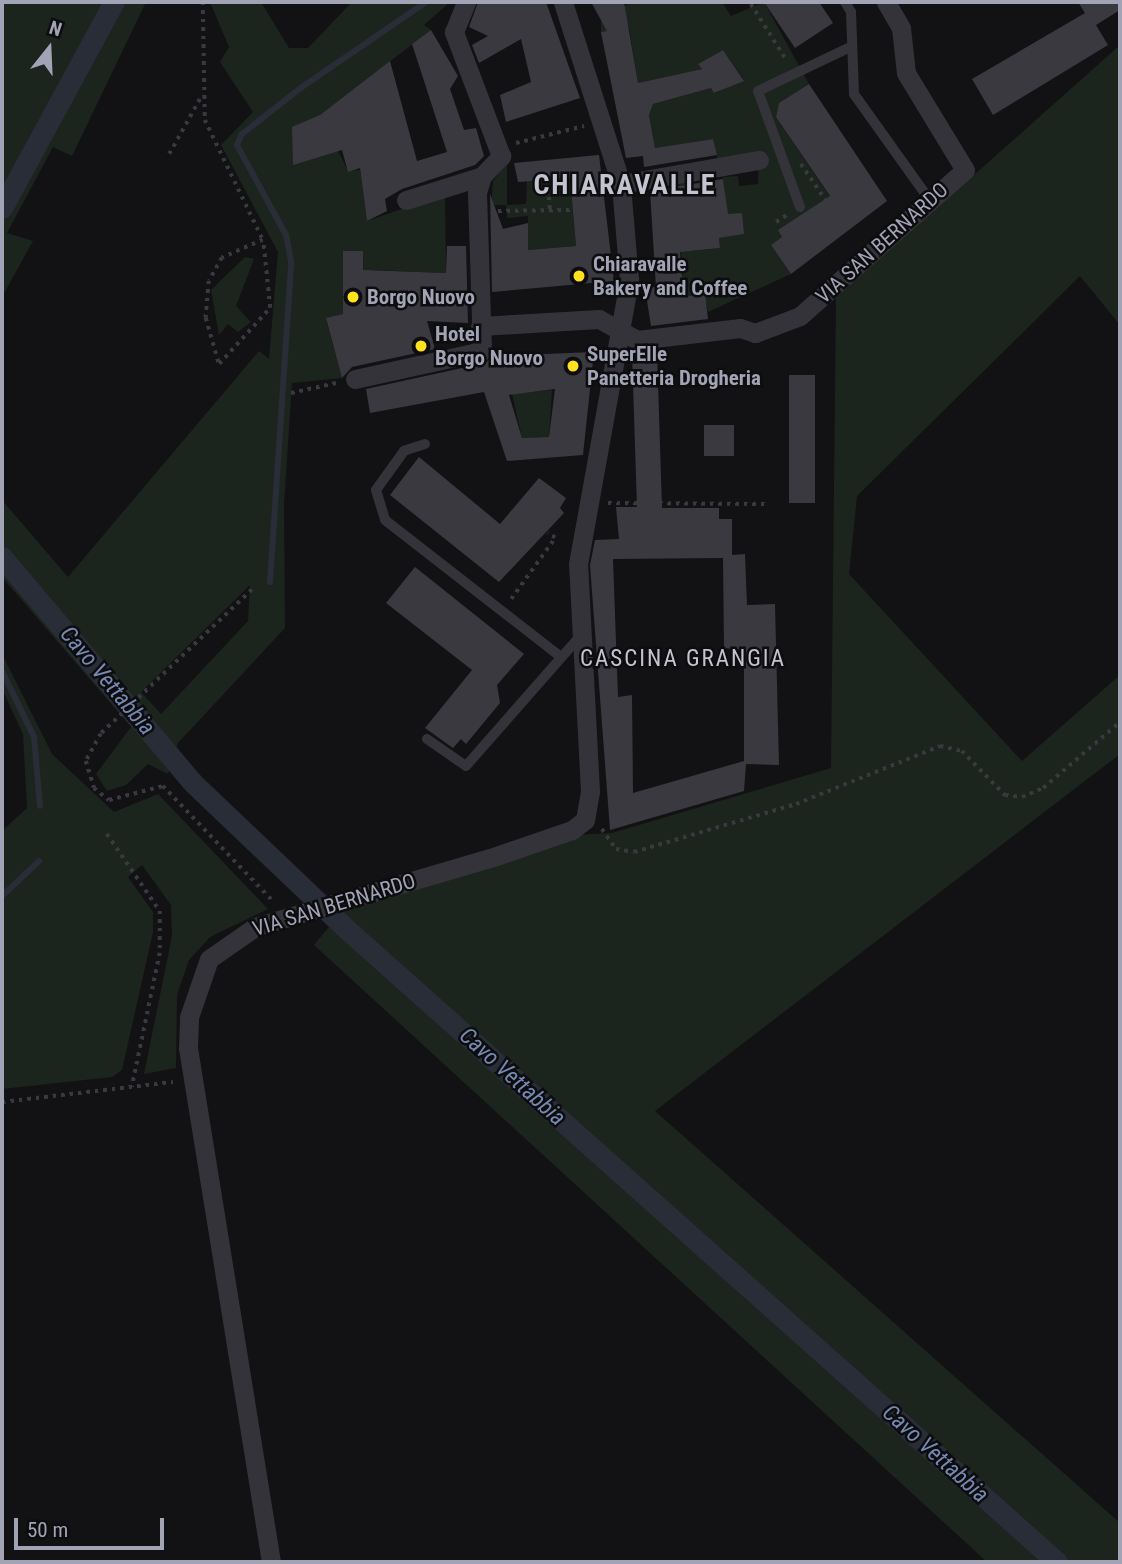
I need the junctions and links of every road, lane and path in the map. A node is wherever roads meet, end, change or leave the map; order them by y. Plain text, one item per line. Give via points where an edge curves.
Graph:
1 (203, 2) edge
2 (466, 2) edge
3 (563, 2) edge
4 (845, 2) edge
5 (886, 2) edge
6 (848, 48) junction
7 (202, 95) junction
8 (595, 123) dead end
9 (497, 147) junction
10 (779, 149) junction
11 (169, 154) dead end
12 (759, 160) joint
13 (482, 176) junction
14 (548, 180) dead end
15 (621, 184) junction
16 (929, 199) junction
17 (406, 200) dead end
18 (800, 207) dead end
19 (550, 210) junction
20 (573, 210) dead end
21 (478, 211) junction
22 (263, 240) junction
23 (480, 326) junction
24 (619, 327) junction
25 (355, 379) joint
26 (291, 393) dead end
27 (425, 444) dead end
28 (590, 503) junction
29 (767, 504) dead end
30 (548, 533) dead end
31 (252, 590) dead end
32 (509, 617) junction
33 (582, 633) junction
34 (561, 657) junction
35 (1120, 722) edge
36 (427, 739) dead end
37 (585, 820) junction
38 (107, 834) dead end
39 (296, 916) junction
40 (192, 1080) junction
41 (132, 1087) junction
42 (2, 1102) edge
43 (271, 1562) edge

1 - 7 path via 208,63
2 - 9 street via 454,32
3 - 15 street
4 - 6 lane via 852,12
5 - 16 street, VIA SAN BERNARDO via 901,28 906,73 965,170
6 - 10 lane via 758,91
6 - 16 lane via 854,93
7 - 11 path
7 - 22 path via 212,138
8 - 9 path
9 - 13 street via 500,156
10 - 12 lane
10 - 18 lane
12 - 15 street
13 - 17 street
13 - 21 street
14 - 19 path
15 - 24 street via 629,280
16 - 24 street, VIA SAN BERNARDO via 800,316 755,333 740,328 637,340
19 - 20 path
19 - 21 path
21 - 23 street
22 - 22 path via 222,258 209,281 206,318 219,364 270,308
23 - 24 street, VIA SAN BERNARDO via 599,319
23 - 25 street via 482,351
24 - 28 street
25 - 26 path
27 - 32 lane via 404,451 376,490 385,520
28 - 29 path
28 - 33 street via 578,564
30 - 32 path via 555,538 512,590
31 - 39 path via 145,697 101,734 86,761 102,796 121,800 163,786
32 - 34 lane
33 - 34 lane
33 - 37 street via 590,791
34 - 36 lane via 467,766
35 - 37 path via 1043,788 1022,797 1005,795 962,751 940,746 796,804 634,852 617,849
37 - 39 street, VIA SAN BERNARDO via 572,830
38 - 41 path via 160,911 160,953
39 - 40 street, VIA SAN BERNARDO via 255,926 209,959 188,1017
40 - 41 path
40 - 43 street, VIA SAN BERNARDO
41 - 42 path

